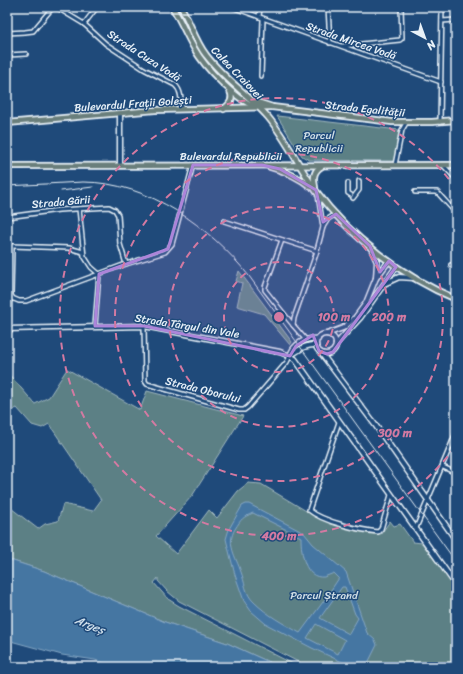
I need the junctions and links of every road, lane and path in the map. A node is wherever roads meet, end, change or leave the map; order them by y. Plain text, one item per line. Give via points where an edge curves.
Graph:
1 (55, 7) edge
2 (97, 7) edge
3 (172, 7) edge
4 (181, 7) edge
5 (232, 7) edge
6 (260, 7) edge
7 (328, 7) edge
8 (401, 7) edge
9 (442, 7) edge
10 (261, 18) junction
11 (442, 20) junction
12 (456, 20) edge
13 (84, 24) junction
14 (7, 33) edge
15 (330, 43) junction
16 (339, 46) junction
17 (26, 54) dead end
18 (7, 55) edge
19 (261, 76) dead end
20 (441, 82) junction
21 (226, 86) junction
22 (253, 101) junction
23 (272, 108) junction
24 (181, 109) junction
25 (224, 109) junction
26 (260, 109) junction
27 (120, 113) junction
28 (456, 120) edge
29 (440, 122) junction
30 (7, 123) edge
31 (406, 123) junction
32 (262, 165) junction
33 (300, 165) junction
34 (324, 165) junction
35 (443, 165) junction
36 (456, 165) edge
37 (7, 166) edge
38 (120, 166) junction
39 (192, 166) junction
40 (395, 166) junction
41 (456, 179) edge
42 (359, 181) dead end
43 (348, 183) dead end
44 (317, 192) junction
45 (415, 192) dead end
46 (79, 210) junction
47 (456, 213) edge
48 (336, 214) junction
49 (7, 217) edge
50 (224, 221) dead end
51 (323, 227) junction
52 (282, 240) junction
53 (7, 246) edge
54 (12, 246) junction
55 (370, 246) junction
56 (316, 251) junction
57 (83, 252) junction
58 (389, 261) junction
59 (126, 264) junction
60 (456, 264) edge
61 (451, 265) dead end
62 (396, 266) junction
63 (9, 272) edge
64 (98, 274) junction
65 (376, 278) junction
66 (415, 279) junction
67 (386, 283) junction
68 (456, 295) edge
69 (7, 296) edge
70 (448, 296) junction
71 (13, 299) junction
72 (456, 299) edge
73 (293, 325) junction
74 (95, 326) junction
75 (144, 326) junction
76 (7, 329) edge
77 (327, 334) junction
78 (318, 339) junction
79 (305, 340) junction
80 (336, 344) junction
81 (316, 346) junction
82 (321, 353) junction
83 (330, 353) junction
84 (290, 356) junction
85 (330, 365) junction
86 (339, 422) junction
87 (456, 433) edge
88 (443, 467) junction
89 (456, 473) edge
90 (392, 494) junction
91 (429, 499) junction
92 (416, 528) junction
93 (456, 540) edge
94 (456, 585) edge

1 - 13 street
1 - 14 street via 33,30
2 - 13 street
3 - 21 main road via 200,58
4 - 22 main road, Calea Craiovei via 205,54
5 - 10 street, Strada Mircea Vodă
6 - 10 street
7 - 15 street
8 - 16 street via 400,40
9 - 11 street
10 - 15 street, Strada Mircea Vodă
10 - 19 street
11 - 12 street
11 - 20 street
13 - 24 street, Strada Cuza Vodă via 110,46 178,88
15 - 16 street, Strada Mircea Vodă
16 - 20 street, Strada Mircea Vodă
17 - 18 street
20 - 29 street
21 - 25 main road via 232,97
21 - 26 main road via 246,102
22 - 23 main road
22 - 26 main road, Calea Craiovei
23 - 26 main road, Bulevardul Frații Golești
23 - 31 main road, Strada Egalității
24 - 25 main road, Bulevardul Frații Golești
24 - 27 main road, Bulevardul Frații Golești
25 - 26 main road, Bulevardul Frații Golești
26 - 33 main road, Calea Craiovei
27 - 30 main road, Bulevardul Frații Golești
27 - 38 main road
28 - 29 main road, Strada Egalității
29 - 31 main road, Strada Egalității
31 - 40 street via 402,130
32 - 33 main road, Bulevardul Republicii
32 - 39 main road, Bulevardul Republicii
32 - 44 main road via 289,173
33 - 34 main road, Bulevardul Republicii
33 - 44 main road, Calea Craiovei
34 - 40 main road, Bulevardul Republicii
34 - 44 main road via 314,174
35 - 36 main road, Bulevardul Republicii
35 - 40 main road, Bulevardul Republicii
35 - 41 street
37 - 38 main road, Bulevardul Republicii
38 - 39 main road, Bulevardul Republicii
39 - 59 street via 172,244 165,252
42 - 43 street via 359,190 352,197 348,193
44 - 48 main road
44 - 51 street
45 - 47 street via 437,192
46 - 49 street, Strada Gării via 58,210
46 - 57 street
46 - 59 street, Strada Gării via 109,207 115,210
48 - 51 street via 328,219
48 - 55 main road
50 - 52 street
51 - 56 street
52 - 56 street
52 - 73 street via 265,290
53 - 54 street
54 - 57 street via 69,248
54 - 63 street
55 - 58 main road
55 - 65 main road via 377,262
56 - 73 street
57 - 64 street via 87,262
58 - 62 main road
58 - 65 main road
59 - 64 street
60 - 61 street
62 - 66 main road
62 - 67 main road
63 - 71 street
64 - 71 street via 26,301
64 - 74 street
65 - 77 main road via 366,303 355,318 343,328
66 - 67 main road via 399,278
66 - 70 main road
67 - 80 main road via 360,318
68 - 70 street
69 - 71 street
70 - 72 main road
73 - 79 street
74 - 75 main road, Strada Târgul din Vale
74 - 76 main road, Strada Târgul din Vale
75 - 84 main road, Strada Târgul din Vale
75 - 84 street, Strada Oborului via 147,384 240,410 248,407
77 - 78 main road
77 - 80 main road via 332,336
78 - 79 main road
78 - 81 main road
79 - 84 main road via 296,346
80 - 83 main road via 335,350
81 - 82 main road
81 - 84 main road via 305,346
82 - 83 main road
82 - 85 main road
83 - 85 main road
84 - 86 main road
85 - 91 main road
86 - 90 main road
86 - 90 street via 309,510 344,525 378,532
87 - 88 street
88 - 89 street
88 - 91 street
90 - 92 main road
91 - 92 street
91 - 93 main road
92 - 94 main road

